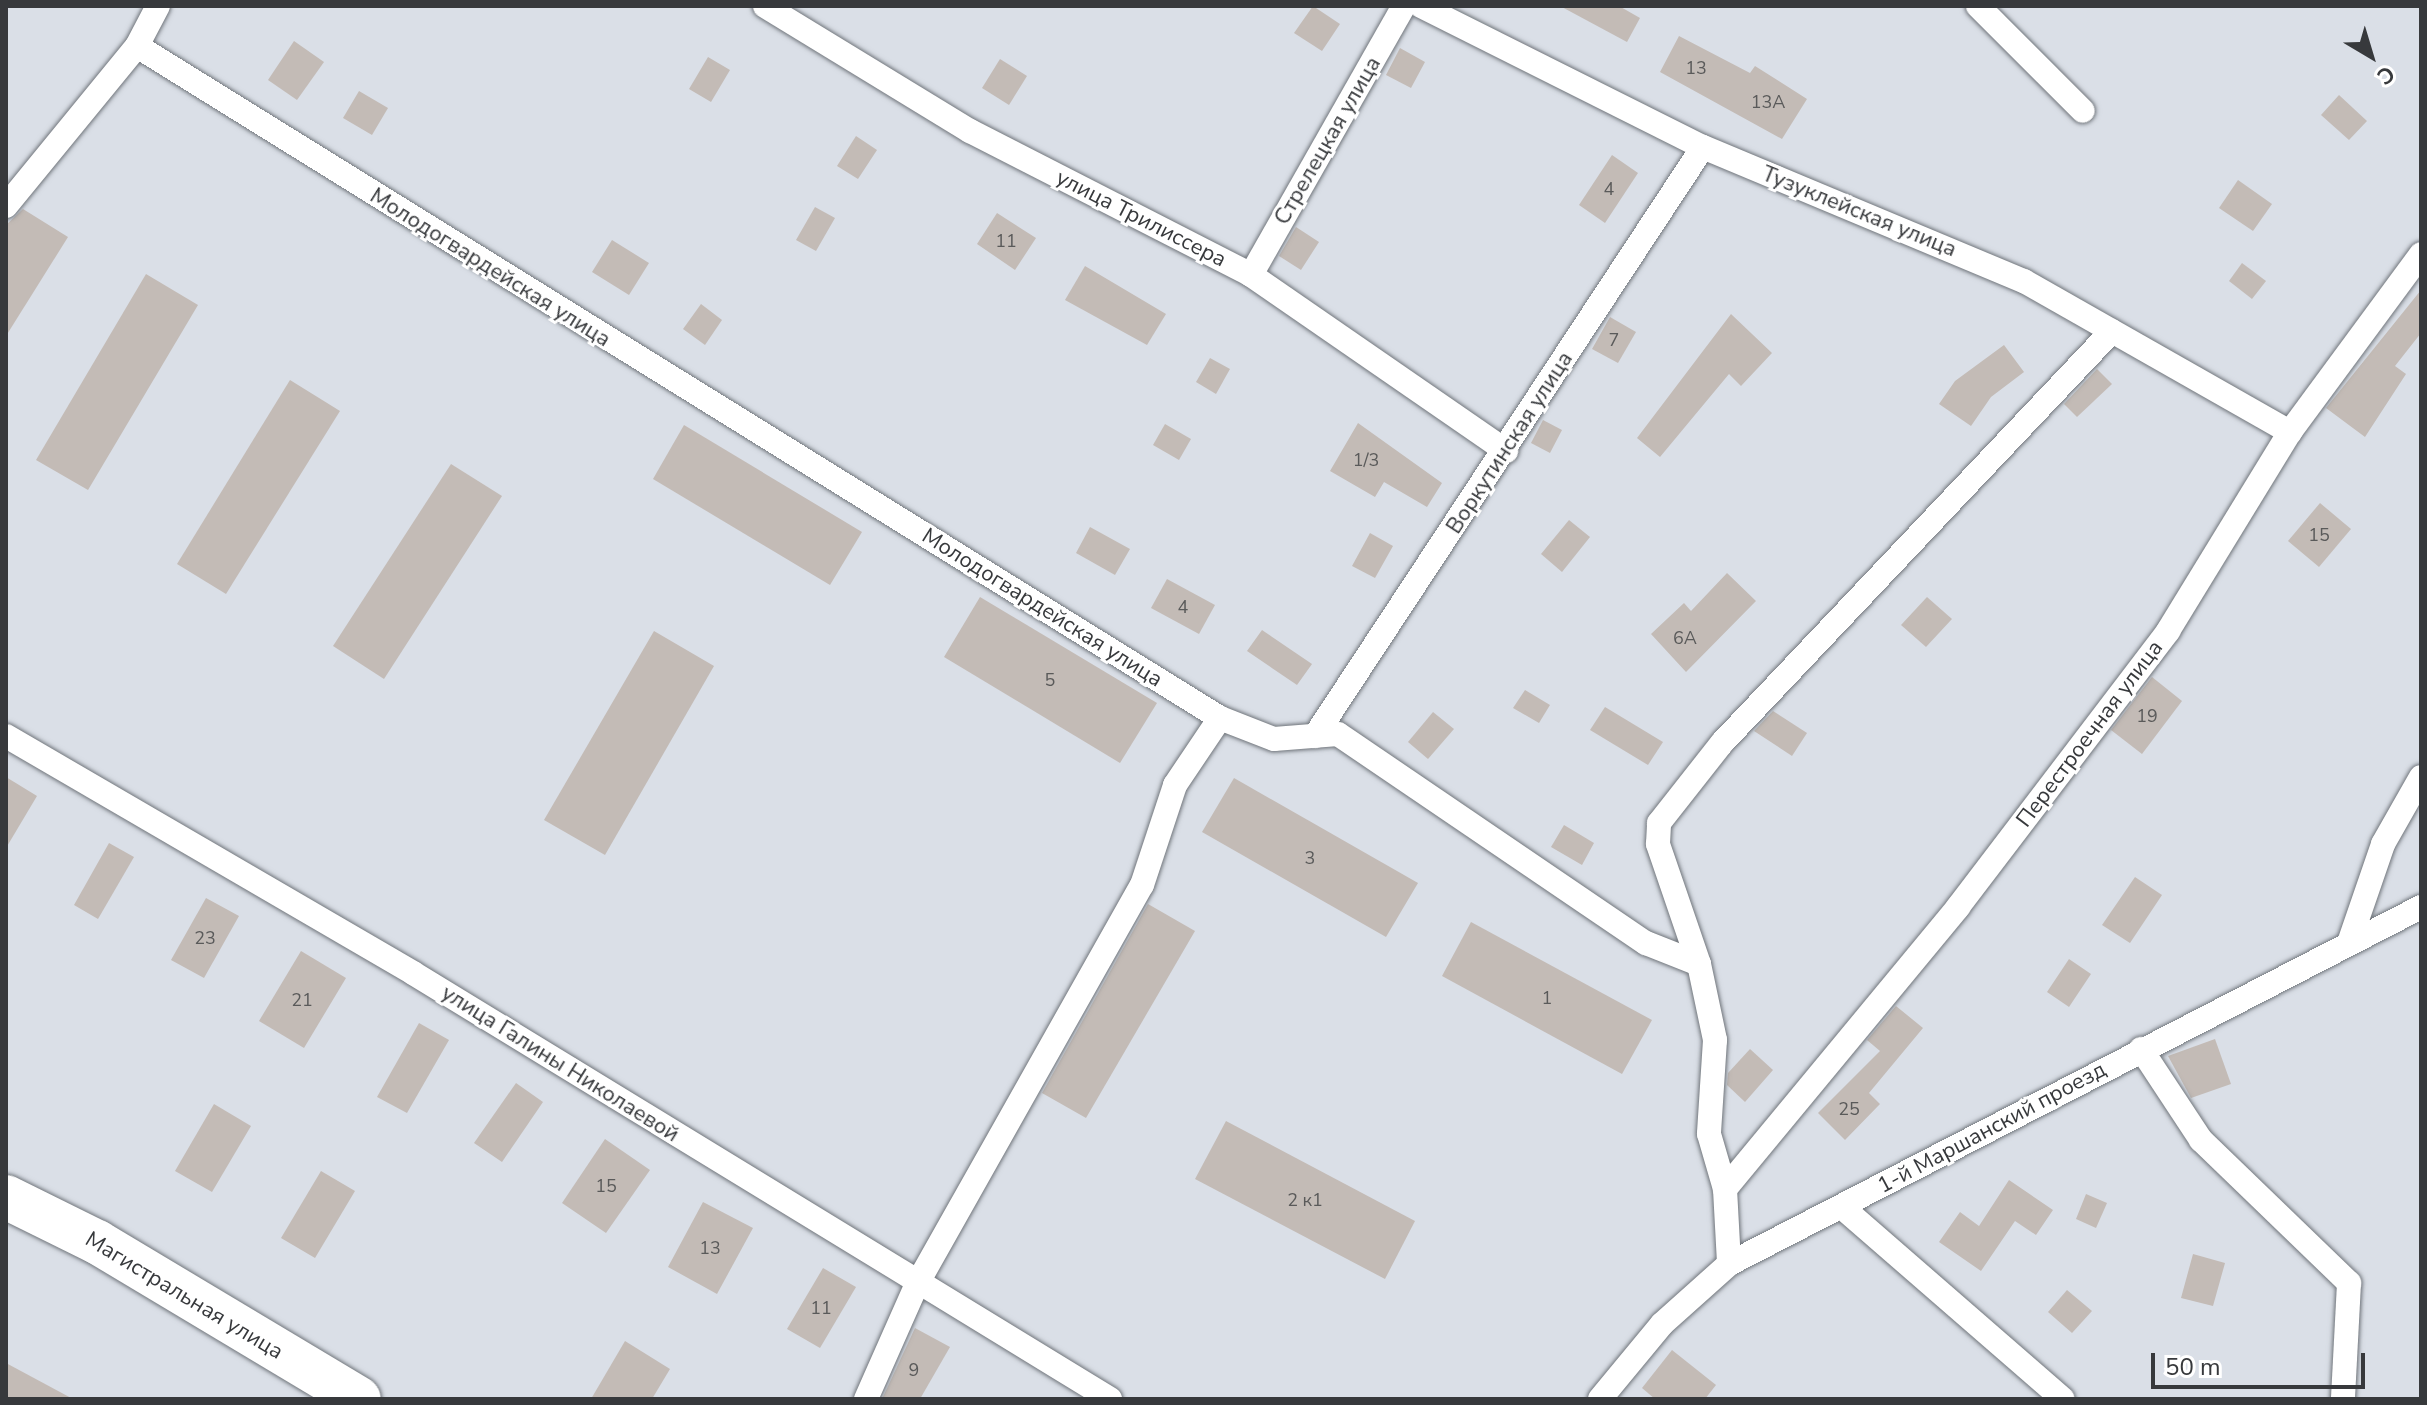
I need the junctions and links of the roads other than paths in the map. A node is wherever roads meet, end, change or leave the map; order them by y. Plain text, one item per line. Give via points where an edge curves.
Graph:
1 (158, 6) edge
2 (765, 6) edge
3 (1404, 6) edge
4 (1421, 6) edge
5 (1978, 6) edge
6 (137, 46) junction
7 (2083, 111) dead end
8 (1703, 147) junction
9 (6, 206) edge
10 (2421, 254) edge
11 (1251, 275) junction
12 (2112, 331) junction
13 (2290, 432) junction
14 (1506, 451) junction
15 (1220, 718) junction
16 (6, 736) edge
17 (1315, 736) junction
18 (2421, 777) edge
19 (2421, 907) edge
20 (2349, 943) junction
21 (1699, 964) junction
22 (2141, 1049) junction
23 (1725, 1189) junction
24 (6, 1197) edge
25 (1843, 1208) junction
26 (1729, 1264) junction
27 (917, 1284) junction
28 (359, 1399) edge
29 (866, 1399) edge
30 (1110, 1399) edge
31 (1600, 1399) edge
32 (2063, 1399) edge
33 (2343, 1399) edge

1 - 6 street
2 - 11 street, улица Трилиссера via 970,131
3 - 11 street, Стрелецкая улица
4 - 8 street, Тузуклейская улица
5 - 7 street
6 - 9 street
6 - 15 street, Молодогвардейская улица
8 - 12 street, Тузуклейская улица via 2024,281
8 - 14 street, Воркутинская улица
10 - 13 street, Перестроечная улица
11 - 14 street, улица Трилиссера
12 - 13 street, Тузуклейская улица
12 - 21 street via 1722,743 1659,823 1658,844
13 - 23 street, Перестроечная улица via 2168,631 1958,907
14 - 17 street, Воркутинская улица
15 - 17 street, Молодогвардейская улица via 1274,739
15 - 27 street via 1175,785 1142,885
16 - 27 street, улица Галины Николаевой via 413,973
17 - 21 street, Молодогвардейская улица via 1338,734 1646,943
18 - 20 street via 2383,844
19 - 20 street, 1-й Маршанский проезд
20 - 22 street, 1-й Маршанский проезд
21 - 23 street via 1715,1040 1709,1134
22 - 25 street, 1-й Маршанский проезд
22 - 33 street via 2201,1140 2349,1283
23 - 26 street
24 - 28 highway, Магистральная улица via 97,1242
25 - 26 street, 1-й Маршанский проезд
25 - 32 street
26 - 31 street, 1-й Маршанский проезд via 1662,1324
27 - 29 street
27 - 30 street, улица Галины Николаевой

